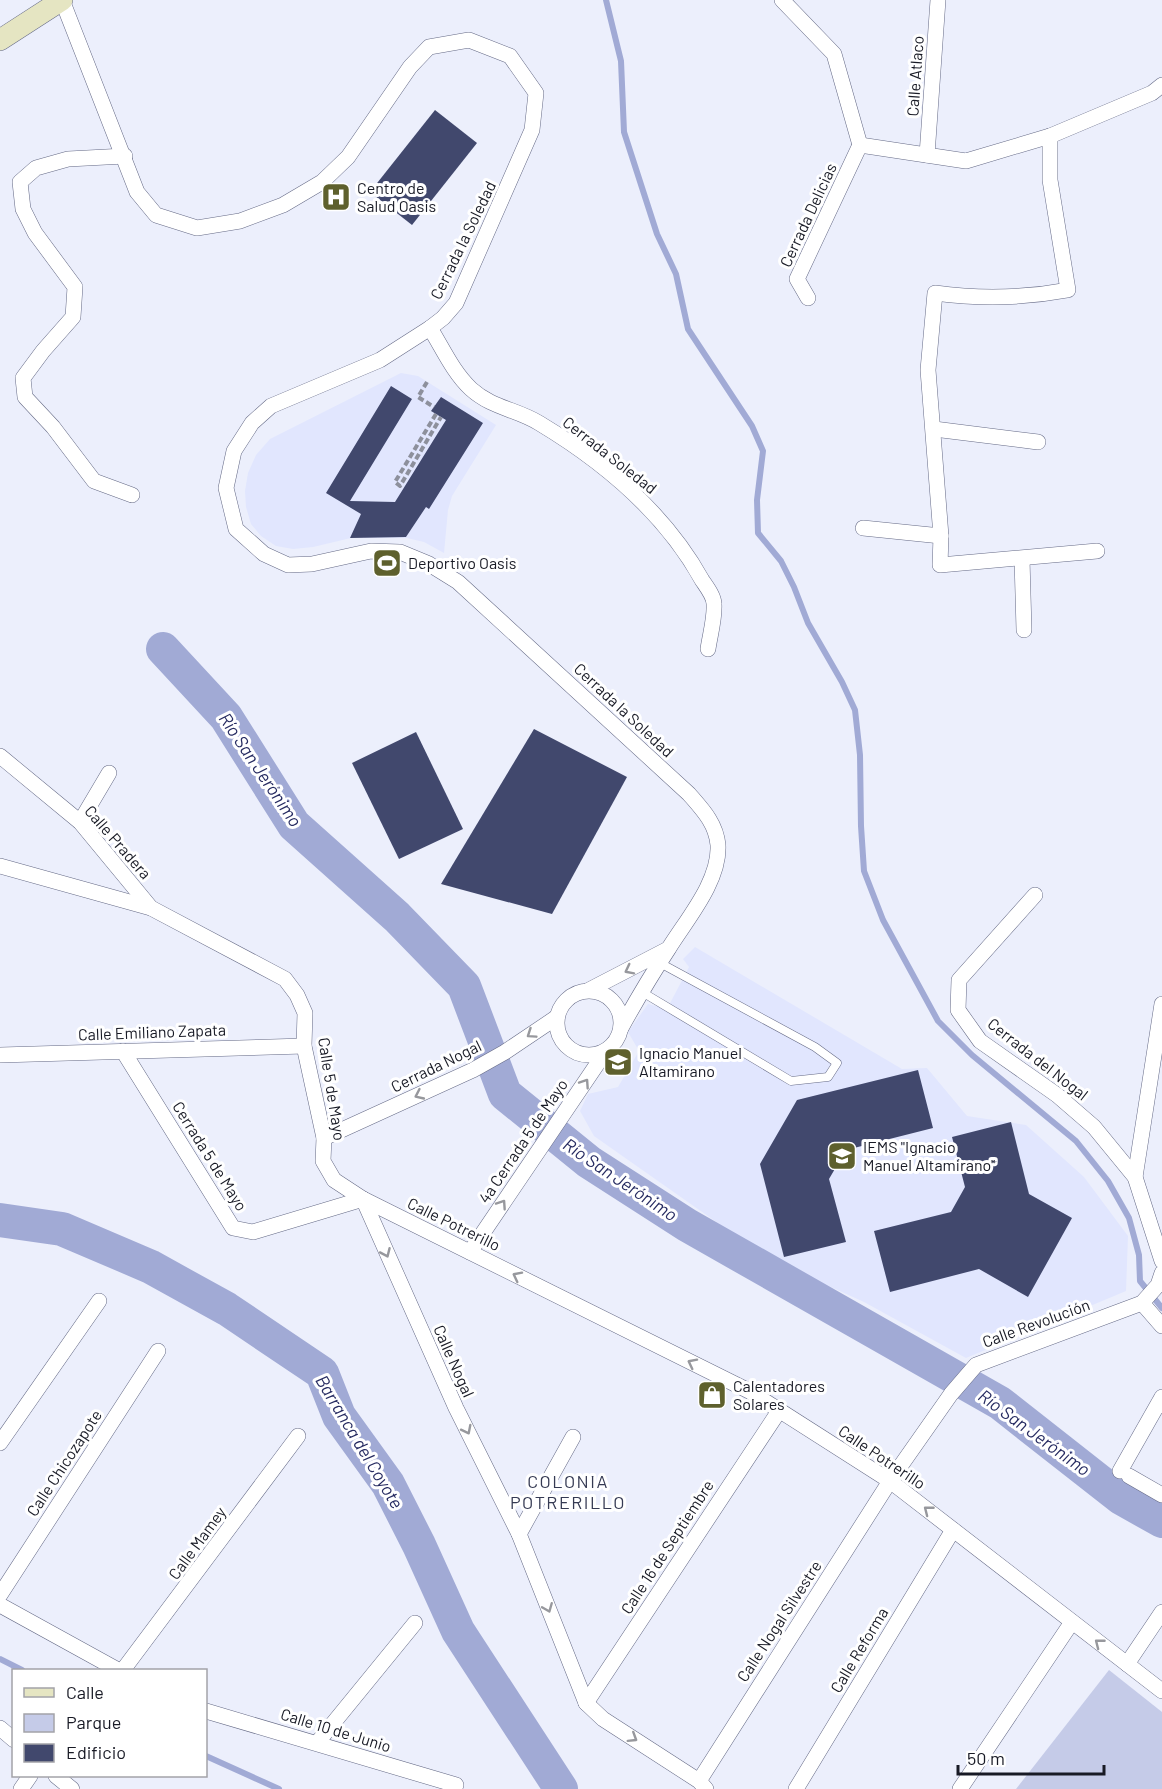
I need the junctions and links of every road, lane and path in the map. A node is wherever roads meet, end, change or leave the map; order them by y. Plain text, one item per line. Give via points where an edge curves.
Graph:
1 (62, 0) edge
2 (782, 0) edge
3 (938, 0) edge
4 (0, 40) edge
5 (1162, 84) edge
6 (1050, 136) junction
7 (860, 145) junction
8 (927, 155) junction
9 (125, 156) junction
10 (808, 298) dead end
11 (430, 328) junction
12 (427, 381) dead end
13 (434, 407) dead end
14 (436, 414) dead end
15 (441, 417) dead end
16 (933, 429) junction
17 (1038, 441) dead end
18 (132, 495) dead end
19 (863, 528) dead end
20 (941, 536) junction
21 (1097, 551) dead end
22 (1022, 559) junction
23 (1024, 630) dead end
24 (708, 649) dead end
25 (0, 756) edge
26 (109, 773) dead end
27 (80, 822) junction
28 (0, 866) edge
29 (1035, 895) dead end
30 (151, 908) junction
31 (668, 949) junction
32 (660, 963) junction
33 (589, 990) junction
34 (642, 992) junction
35 (1162, 1004) edge
36 (557, 1017) junction
37 (621, 1028) junction
38 (304, 1046) junction
39 (123, 1050) junction
40 (606, 1051) junction
41 (0, 1055) edge
42 (324, 1138) junction
43 (1135, 1177) junction
44 (363, 1200) junction
45 (470, 1252) junction
46 (1162, 1261) edge
47 (1160, 1279) edge
48 (99, 1301) dead end
49 (1143, 1303) junction
50 (1162, 1326) edge
51 (158, 1351) dead end
52 (1162, 1397) edge
53 (778, 1412) junction
54 (298, 1436) dead end
55 (573, 1437) dead end
56 (0, 1443) edge
57 (890, 1481) junction
58 (1162, 1495) edge
59 (953, 1530) junction
60 (519, 1534) junction
61 (0, 1595) edge
62 (0, 1605) edge
63 (1162, 1611) edge
64 (1072, 1622) junction
65 (415, 1623) dead end
66 (1127, 1664) junction
67 (114, 1669) edge
68 (124, 1669) edge
69 (1162, 1691) edge
70 (586, 1703) junction
71 (207, 1711) edge
72 (0, 1728) edge
73 (12, 1738) edge
74 (317, 1743) junction
75 (57, 1777) edge
76 (456, 1785) dead end
77 (703, 1785) edge
78 (72, 1789) edge
79 (796, 1789) edge
80 (960, 1789) edge

1 - 4 main road
1 - 9 street, Cerrada la Soledad
2 - 7 street via 834,54
3 - 8 street, Calle Atlaco
5 - 6 street via 1152,93
6 - 8 street via 966,161
6 - 16 street via 1050,180 1068,290 1039,296 971,298 935,293 928,370
7 - 8 street
7 - 10 street, Cerrada Delicias via 797,279
9 - 11 street, Cerrada la Soledad via 137,192 156,215 196,228 240,221 283,205 322,182 348,157 410,67 429,47 469,40 510,56 536,93 532,130 456,303
9 - 18 street via 68,159 36,168 20,182 23,209 35,232 75,286 73,317 23,378 25,397 53,426 94,481
11 - 24 street, Cerrada Soledad via 458,375 472,390 495,406 556,434 622,483 657,515 715,602
11 - 31 street, Cerrada la Soledad via 380,360 271,406 252,423 234,451 226,488 236,529 264,554 288,565 312,564 371,551 400,552 429,564 474,596 688,794 714,825 716,862 705,892
12 - 13 path via 417,397
14 - 15 path via 395,482 400,486
16 - 17 street
16 - 20 street
19 - 20 street
20 - 22 street via 940,565
21 - 22 street
22 - 23 street
25 - 27 street, Calle Pradera
26 - 27 street
27 - 30 street, Calle Pradera
28 - 30 street
29 - 43 street, Cerrada del Nogal via 959,980 958,1011 980,1041 1058,1095 1094,1127
30 - 38 street, Calle 5 de Mayo via 285,979 305,1013
31 - 32 street, Cerrada la Soledad
31 -> 33 street, Cerrada la Soledad
32 - 34 street, Cerrada la Soledad
32 - 34 lane via 815,1047 837,1063 828,1077 791,1081
33 - 36 street via 568,998
33 - 37 street via 600,992 617,1006
34 - 37 street, Cerrada la Soledad
35 - 43 street
36 - 40 street via 560,1038 575,1053 596,1055
36 -> 42 street, Cerrada Nogal via 473,1070
37 - 40 street
38 - 39 street, Calle Emiliano Zapata
38 - 42 street, Calle 5 de Mayo
39 - 41 street, Calle Emiliano Zapata
39 - 44 street, Cerrada 5 de Mayo via 233,1228 253,1232
45 -> 40 street, 4a Cerrada 5 de Mayo
42 - 44 street, Calle 5 de Mayo via 323,1161 334,1180
43 - 46 street, Cerrada del Nogal
44 - 45 street, Calle Potrerillo
44 -> 60 street, Calle Nogal via 456,1408
53 -> 45 street, Calle Potrerillo via 749,1391
47 - 49 street
48 - 56 street
49 - 50 street
49 - 57 street, Calle Revolución via 976,1365
51 - 61 street, Calle Chicozapote
52 - 58 street via 1125,1473
53 - 57 street, Calle Potrerillo
53 - 70 street, Calle 16 de Septiembre
54 - 68 street, Calle Mamey
55 - 60 street
59 -> 57 street, Calle Potrerillo
57 - 77 street, Calle Nogal Silvestre
59 - 64 street, Calle Potrerillo
59 - 79 street, Calle Reforma
60 -> 70 street, Calle Nogal
62 - 67 street
63 - 66 street
66 -> 64 street, Calle Potrerillo
64 - 80 street
65 - 74 street
66 - 69 street, Calle Potrerillo
70 -> 77 street, Calle Nogal via 603,1719
71 - 74 street, Calle 10 de Junio
72 - 73 street
74 - 76 street, Calle 10 de Junio
75 - 78 street

